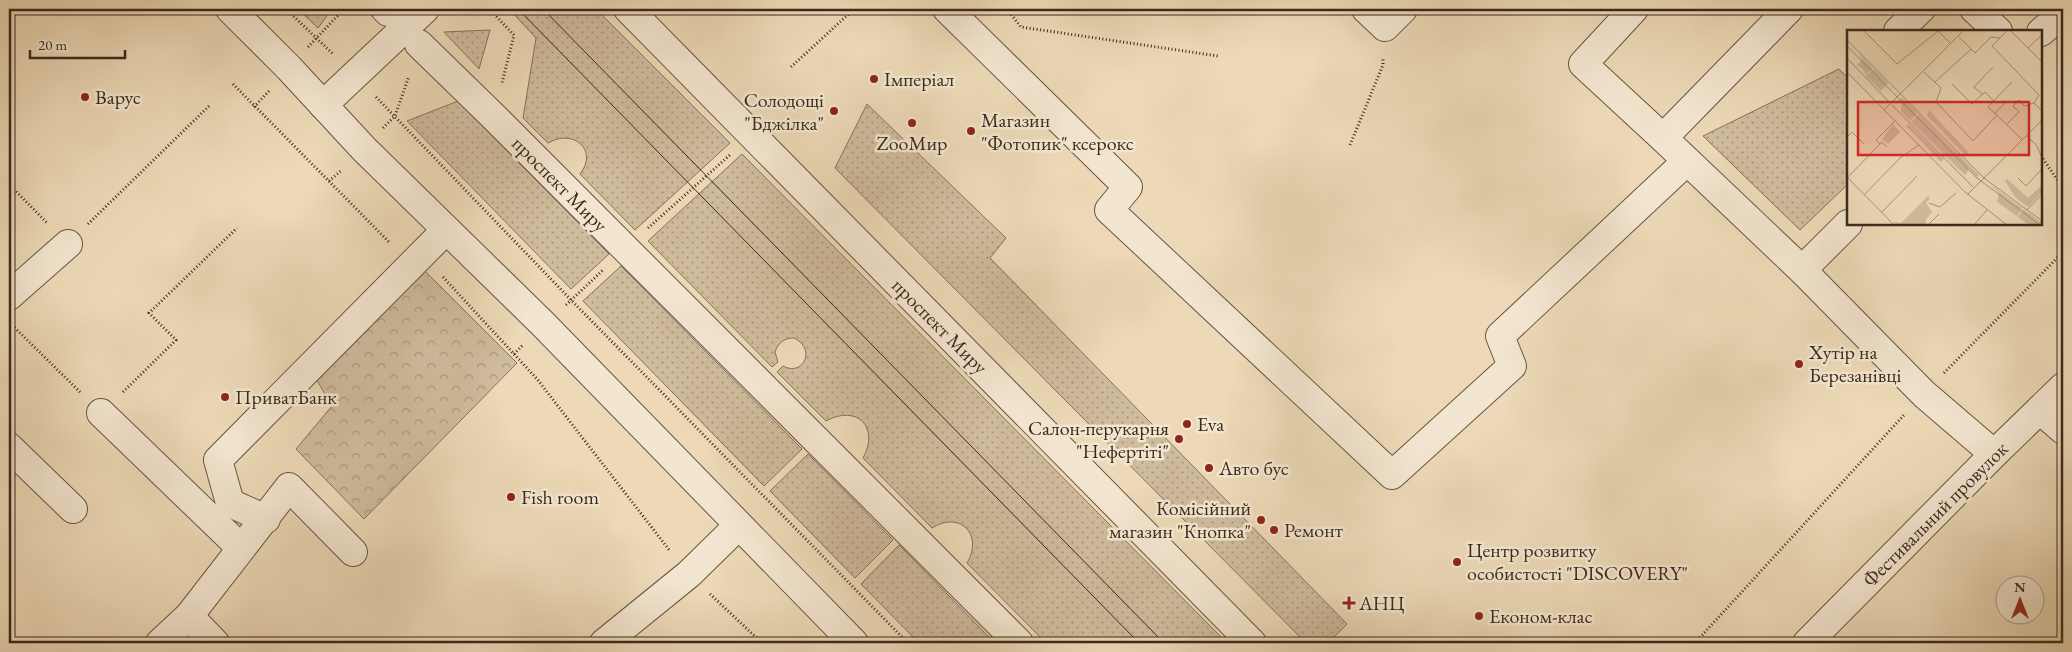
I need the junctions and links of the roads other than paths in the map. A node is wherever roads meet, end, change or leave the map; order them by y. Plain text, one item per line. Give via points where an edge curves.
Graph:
1 (230, 9) edge
2 (425, 9) edge
3 (628, 9) edge
4 (947, 9) edge
5 (1634, 9) edge
6 (1789, 9) edge
7 (1921, 9) edge
8 (1974, 9) edge
9 (2063, 13) edge
10 (1899, 30) edge
11 (1997, 30) edge
12 (2042, 31) edge
13 (420, 46) road end
14 (323, 105) junction
15 (1663, 138) junction
16 (1687, 161) junction
17 (1847, 225) edge
18 (446, 230) junction
19 (68, 244) road end
20 (1802, 270) junction
21 (9, 296) edge
22 (2063, 387) edge
23 (94, 406) road end
24 (2040, 410) junction
25 (2063, 430) edge
26 (9, 447) edge
27 (1994, 454) junction
28 (73, 509) dead end
29 (266, 519) junction
30 (738, 526) junction
31 (241, 548) junction
32 (353, 552) dead end
33 (188, 616) junction
34 (160, 643) edge
35 (215, 643) edge
36 (604, 643) edge
37 (854, 643) edge
38 (1020, 643) edge
39 (1252, 643) edge
40 (1807, 643) edge

1 - 14 street
2 - 14 street
3 - 39 street, проспект Миру
4 - 16 street via 1128,187 1109,210 1392,475 1512,366 1500,336
5 - 15 street via 1582,64
6 - 15 street
7 - 10 street
8 - 11 street
9 - 12 street
13 - 38 street, проспект Миру
14 - 18 street
15 - 16 street
16 - 20 street
17 - 20 street
18 - 29 street via 218,460 230,503
18 - 30 street via 543,324
19 - 21 street
20 - 27 street via 1924,394
22 - 24 street, Фестивальний провулок
23 - 31 street
24 - 25 street
24 - 27 street, Фестивальний провулок
26 - 28 street
27 - 40 street, Фестивальний провулок
29 - 31 street
29 - 32 street via 289,487
30 - 36 street via 689,574
30 - 37 street
31 - 33 street
33 - 34 street
33 - 35 street

